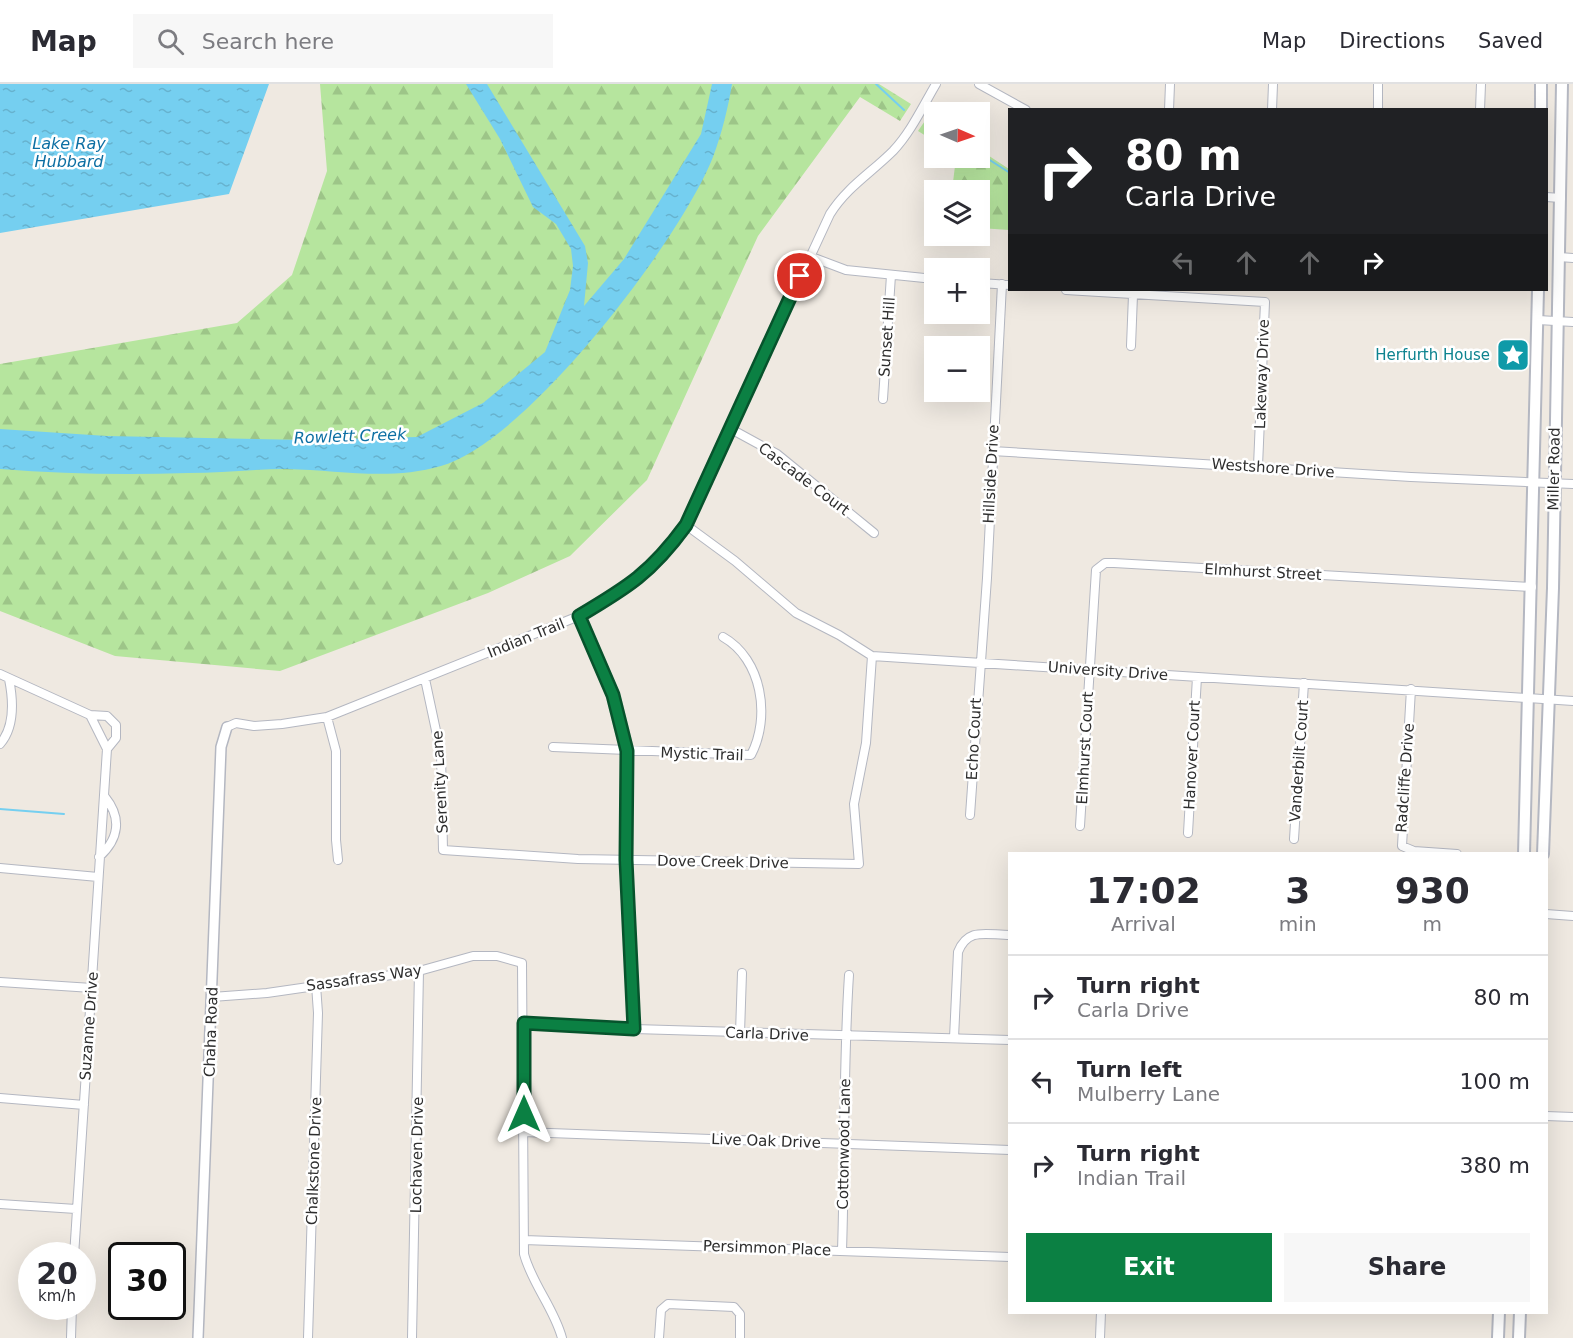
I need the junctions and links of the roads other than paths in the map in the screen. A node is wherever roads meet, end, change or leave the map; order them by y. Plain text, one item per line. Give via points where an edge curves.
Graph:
1 (936, 84) edge
2 (979, 84) edge
3 (1170, 84) edge
4 (1273, 84) edge
5 (1378, 84) edge
6 (1481, 84) edge
7 (1541, 84) edge
8 (1562, 84) edge
9 (1022, 108) edge
10 (1169, 108) edge
11 (1272, 108) edge
12 (1377, 108) edge
13 (1480, 108) edge
14 (1541, 108) edge
15 (1548, 197) edge
16 (1561, 198) junction
17 (809, 256) junction
18 (1559, 257) junction
19 (1573, 258) edge
20 (891, 275) junction
21 (924, 278) edge
22 (990, 284) edge
23 (1006, 285) edge
24 (1079, 291) edge
25 (1539, 291) edge
26 (1133, 295) junction
27 (1573, 322) edge
28 (1538, 326) junction
29 (1556, 326) junction
30 (1131, 346) dead end
31 (884, 399) dead end
32 (1555, 403) junction
33 (1536, 404) junction
34 (731, 429) junction
35 (992, 452) junction
36 (1258, 466) junction
37 (1535, 483) junction
38 (1554, 484) junction
39 (1573, 484) edge
40 (686, 525) junction
41 (874, 533) dead end
42 (1532, 587) junction
43 (579, 616) junction
44 (723, 637) dead end
45 (872, 656) junction
46 (979, 663) junction
47 (1089, 670) junction
48 (0, 674) edge
49 (1197, 677) junction
50 (9, 679) junction
51 (425, 679) junction
52 (1304, 683) junction
53 (1411, 689) junction
54 (1528, 698) junction
55 (1549, 699) junction
56 (1573, 700) edge
57 (90, 715) junction
58 (327, 717) junction
59 (226, 728) joint
60 (0, 744) edge
61 (553, 747) dead end
62 (107, 749) junction
63 (627, 751) junction
64 (105, 797) junction
65 (970, 815) dead end
66 (1080, 826) dead end
67 (1188, 833) dead end
68 (1294, 839) dead end
69 (443, 850) joint
70 (1428, 852) edge
71 (1524, 852) edge
72 (1543, 852) edge
73 (99, 857) junction
74 (338, 860) dead end
75 (626, 860) junction
76 (0, 868) edge
77 (98, 877) junction
78 (1548, 914) edge
79 (1573, 916) edge
80 (1008, 935) edge
81 (419, 971) junction
82 (742, 973) dead end
83 (849, 975) dead end
84 (0, 982) edge
85 (316, 985) junction
86 (92, 988) junction
87 (212, 997) junction
88 (524, 1023) junction
89 (634, 1029) junction
90 (740, 1033) junction
91 (845, 1036) junction
92 (954, 1038) junction
93 (1008, 1040) edge
94 (0, 1098) edge
95 (84, 1105) junction
96 (1548, 1116) edge
97 (1573, 1118) edge
98 (524, 1132) junction
99 (845, 1143) junction
100 (1008, 1150) edge
101 (0, 1204) edge
102 (76, 1209) junction
103 (524, 1240) junction
104 (75, 1242) edge
105 (842, 1251) junction
106 (1008, 1257) edge
107 (1101, 1314) edge
108 (1499, 1314) edge
109 (1520, 1314) edge
110 (72, 1320) edge
111 (71, 1338) edge
112 (198, 1338) edge
113 (308, 1338) edge
114 (412, 1338) edge
115 (562, 1338) edge
116 (659, 1338) edge
117 (740, 1338) edge
118 (1100, 1338) edge
119 (1498, 1338) edge
120 (1519, 1338) edge

1 - 17 street, Indian Trail via 893,151 842,196
2 - 9 street
3 - 10 street
4 - 11 street
5 - 12 street
6 - 13 street
7 - 14 main road
8 - 16 main road, Miller Road
15 - 16 street
16 - 18 main road, Miller Road
17 - 20 street via 846,270
17 - 34 street, Indian Trail
18 - 19 street
18 - 29 main road, Miller Road
20 - 21 street
20 - 31 street, Sunset Hill
22 - 23 street
23 - 35 street, Hillside Drive
24 - 26 street, Lakeway Drive
25 - 28 main road, Miller Road
26 - 30 street
26 - 36 street, Lakeway Drive via 1265,302
27 - 29 street
28 - 29 main road
28 - 33 main road, Miller Road
29 - 32 main road, Miller Road
32 - 33 main road
32 - 38 main road, Miller Road
33 - 37 main road, Miller Road
34 - 40 street, Indian Trail
34 - 41 street, Cascade Court via 777,454
35 - 36 street, Westshore Drive
35 - 46 street, Hillside Drive
36 - 37 street, Westshore Drive
37 - 38 street, Westshore Drive
37 - 42 main road, Miller Road
38 - 39 street, Westshore Drive
38 - 55 main road, Miller Road
40 - 43 street, Indian Trail via 662,558 633,584
40 - 45 street, University Drive via 796,613
42 - 47 street, Elmhurst Street via 1105,563 1096,570
42 - 54 main road, Miller Road
43 - 51 street, Indian Trail
43 - 63 street via 613,695
44 - 63 street, Mystic Trail via 734,643 748,660 759,686 760,726 751,755
45 - 46 street, University Drive
45 - 75 street, Dove Creek Drive via 866,743 854,804 859,864
46 - 47 street, University Drive
46 - 65 street, Echo Court
47 - 49 street, University Drive
47 - 66 street, Elmhurst Court
48 - 50 street, Suzanne Drive
49 - 52 street, University Drive
49 - 67 street, Hanover Court
50 - 57 street, Suzanne Drive
50 - 60 street via 13,701
51 - 58 street, Indian Trail
51 - 69 street, Serenity Lane via 441,753
52 - 53 street, University Drive
52 - 68 street, Vanderbilt Court
53 - 54 street, University Drive
53 - 70 street, Radcliffe Drive via 1402,846
54 - 55 street, University Drive
54 - 71 main road, Miller Road
55 - 56 street, University Drive
55 - 72 main road, Miller Road
57 - 62 street
57 - 62 street, Suzanne Drive via 107,716 116,725 116,738
58 - 59 street, Indian Trail via 282,724 236,723
58 - 74 street via 336,751
59 - 87 street, Chaha Road via 221,747
61 - 63 street
62 - 64 street, Suzanne Drive
63 - 75 street
64 - 73 street, Suzanne Drive
64 - 73 street via 117,825 112,845
69 - 75 street, Dove Creek Drive
73 - 77 street, Suzanne Drive
75 - 89 street
76 - 77 street
77 - 86 street, Suzanne Drive
78 - 79 street
80 - 92 street via 965,937 958,952
81 - 85 street, Sassafrass Way
81 - 88 street, Sassafrass Way via 473,957 515,959 522,963 524,971
81 - 114 street, Lochaven Drive
82 - 90 street
83 - 91 street, Cottonwood Lane
84 - 86 street
85 - 87 street, Sassafrass Way
85 - 113 street, Chalkstone Drive
86 - 95 street, Suzanne Drive
87 - 112 street, Chaha Road
88 - 89 street, Carla Drive
88 - 98 street
89 - 90 street, Carla Drive
90 - 91 street, Carla Drive
91 - 92 street, Carla Drive
91 - 99 street, Cottonwood Lane
92 - 93 street, Carla Drive
94 - 95 street
95 - 102 street, Suzanne Drive
96 - 97 street
98 - 99 street, Live Oak Drive
98 - 103 street
99 - 100 street, Live Oak Drive
99 - 105 street, Cottonwood Lane
101 - 102 street
102 - 104 street, Suzanne Drive
103 - 105 street, Persimmon Place
103 - 115 street via 527,1266
105 - 106 street, Persimmon Place
107 - 118 street
108 - 119 main road
109 - 120 main road
110 - 111 street
116 - 117 street via 661,1310 668,1304 734,1307 740,1314

